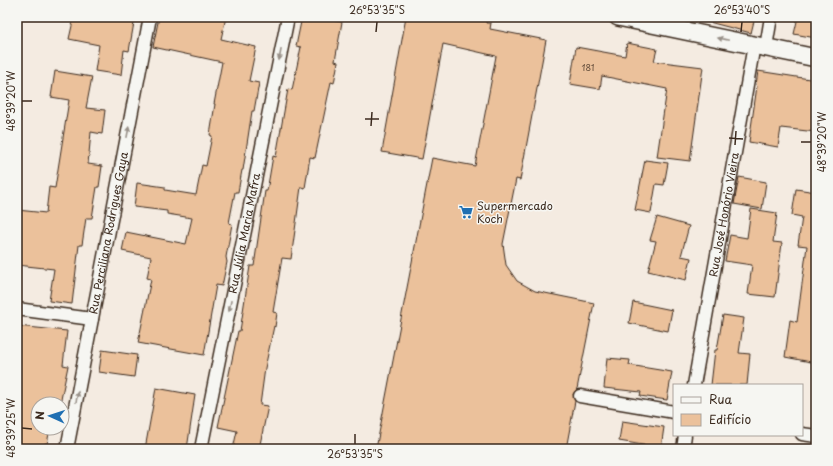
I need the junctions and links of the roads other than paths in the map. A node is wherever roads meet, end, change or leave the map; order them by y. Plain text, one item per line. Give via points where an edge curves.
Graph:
1 (150, 17) edge
2 (288, 17) edge
3 (618, 17) edge
4 (771, 17) edge
5 (760, 46) junction
6 (816, 58) edge
7 (17, 309) edge
8 (92, 319) junction
9 (694, 384) edge
10 (580, 396) dead end
11 (673, 412) edge
12 (803, 434) edge
13 (685, 436) edge
14 (816, 436) edge
15 (67, 449) edge
16 (201, 449) edge
17 (683, 449) edge

8 -> 1 street, Rua Perciliana Rodrigues Gaya
2 -> 16 street, Rua Júlia Maria Mafra
5 -> 3 main road
4 - 5 street, Rua José Honório Vieira
5 - 6 main road
5 - 9 street, Rua José Honório Vieira
7 - 8 street
15 -> 8 street, Rua Perciliana Rodrigues Gaya
10 - 11 street
12 - 14 street
13 - 17 street

